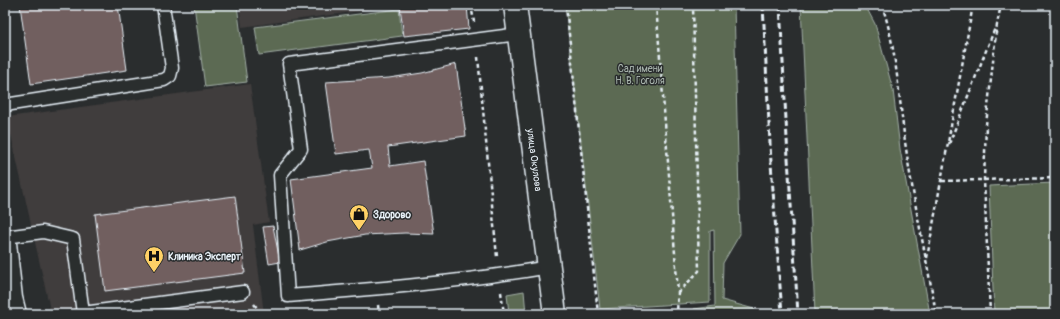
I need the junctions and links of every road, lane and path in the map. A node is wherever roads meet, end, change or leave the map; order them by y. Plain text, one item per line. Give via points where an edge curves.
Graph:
1 (163, 5) edge
2 (472, 5) edge
3 (515, 5) edge
4 (566, 5) edge
5 (656, 5) edge
6 (693, 5) edge
7 (882, 5) edge
8 (973, 5) edge
9 (1001, 5) edge
10 (996, 24) junction
11 (519, 34) junction
12 (476, 39) junction
13 (5, 105) edge
14 (947, 150) junction
15 (1055, 178) edge
16 (984, 180) junction
17 (942, 181) junction
18 (5, 237) edge
19 (5, 243) edge
20 (926, 260) junction
21 (549, 267) junction
22 (499, 276) junction
23 (243, 292) dead end
24 (678, 293) junction
25 (10, 304) edge
26 (504, 314) edge
27 (555, 314) edge
28 (598, 314) edge
29 (677, 314) edge
30 (936, 314) edge
31 (990, 314) edge

1 - 13 lane via 172,68 170,76 164,80
2 - 12 path
3 - 11 street, улица Окулова
4 - 28 path
5 - 24 path
6 - 24 path via 699,271
7 - 20 path via 888,23 907,156
8 - 14 path
9 - 10 path
10 - 14 path
10 - 16 path via 986,125
11 - 12 lane
11 - 21 street, улица Окулова
12 - 22 path
12 - 22 lane via 289,64 301,150 280,174 288,296
14 - 17 path
15 - 16 path
16 - 17 path
16 - 31 path
17 - 20 path
18 - 23 lane via 43,232 74,240 83,313
19 - 25 street
20 - 30 path
21 - 22 lane
21 - 27 street, улица Окулова
22 - 26 path
24 - 29 path

